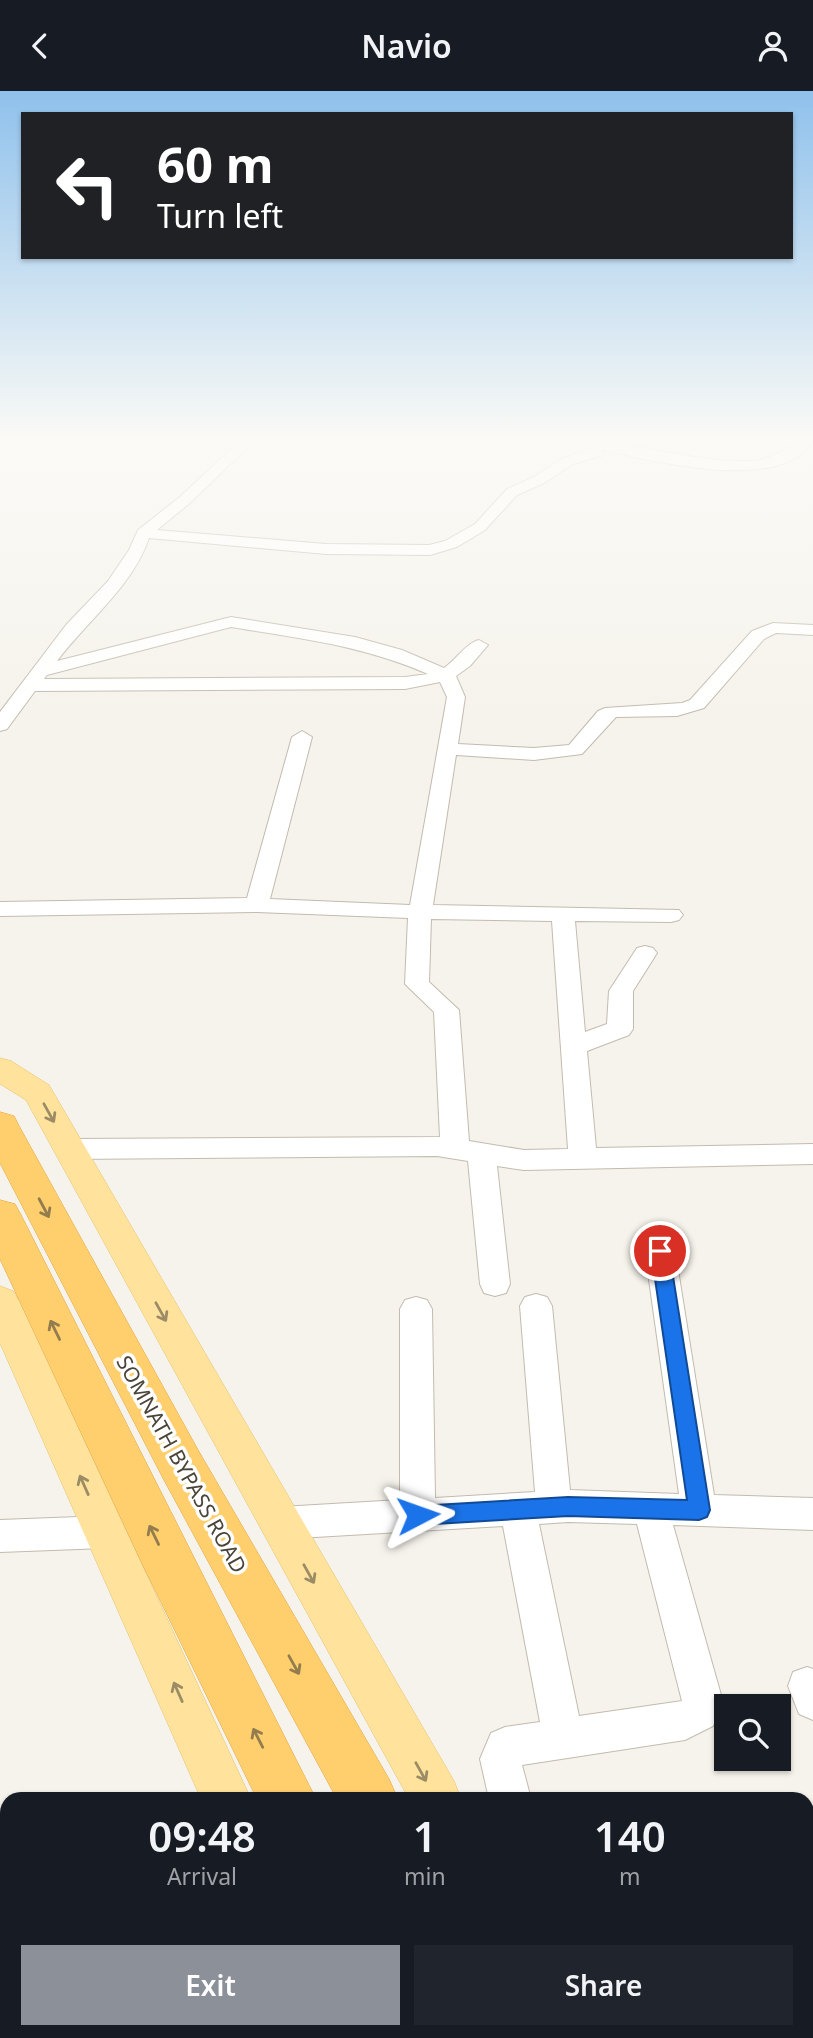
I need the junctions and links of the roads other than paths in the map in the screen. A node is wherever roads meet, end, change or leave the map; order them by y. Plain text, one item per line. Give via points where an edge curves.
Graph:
1 (472, 532) edge
2 (144, 533) joint
3 (813, 630) edge
4 (479, 645) dead end
5 (446, 675) junction
6 (35, 678) junction
7 (0, 725) edge
8 (302, 737) dead end
9 (447, 749) junction
10 (257, 905) junction
11 (0, 909) edge
12 (420, 912) junction
13 (563, 914) junction
14 (671, 915) dead end
15 (645, 953) dead end
16 (574, 1045) junction
17 (0, 1069) edge
18 (0, 1126) edge
19 (69, 1149) junction
20 (468, 1150) junction
21 (812, 1157) edge
22 (583, 1159) junction
23 (0, 1215) edge
24 (660, 1251) dead end
25 (495, 1284) dead end
26 (0, 1301) edge
27 (536, 1306) dead end
28 (416, 1309) dead end
29 (536, 1508) junction
30 (651, 1509) junction
31 (699, 1510) junction
32 (813, 1514) edge
33 (418, 1515) junction
34 (281, 1523) junction
35 (105, 1532) junction
36 (0, 1536) edge
37 (563, 1737) junction
38 (223, 1792) edge
39 (284, 1792) edge
40 (365, 1792) edge
41 (432, 1792) edge
42 (508, 1792) edge

1 - 2 street via 430,550 328,549
2 - 6 street via 114,584
3 - 9 street via 773,628 758,635 697,704 687,710 612,712 575,750 534,754
4 - 5 street via 464,664
5 - 6 street via 391,684
5 - 6 street via 361,643 231,622
5 - 9 street via 456,694
6 - 7 street
8 - 10 street
9 - 12 street
10 - 11 street
10 - 12 street
12 - 13 street
12 - 20 street via 417,984 446,1010
13 - 14 street
13 - 16 street
15 - 16 street via 621,991 620,1029
16 - 22 street
17 -> 19 main road via 38,1093
18 -> 40 highway, SOMNATH BYPASS ROAD via 181,1465
19 - 20 street
19 -> 34 main road
20 - 22 street via 516,1160
20 - 25 street
21 - 22 street
39 -> 23 highway
24 - 31 street
35 -> 26 main road
27 - 29 street
28 - 33 street
29 - 30 street
29 - 33 street
29 - 37 street
30 - 31 street
30 - 37 street via 703,1702 701,1711 685,1720
31 - 32 street
33 - 34 street
34 -> 41 main road
35 - 36 street
38 -> 35 main road
37 - 42 street via 505,1747 500,1759

